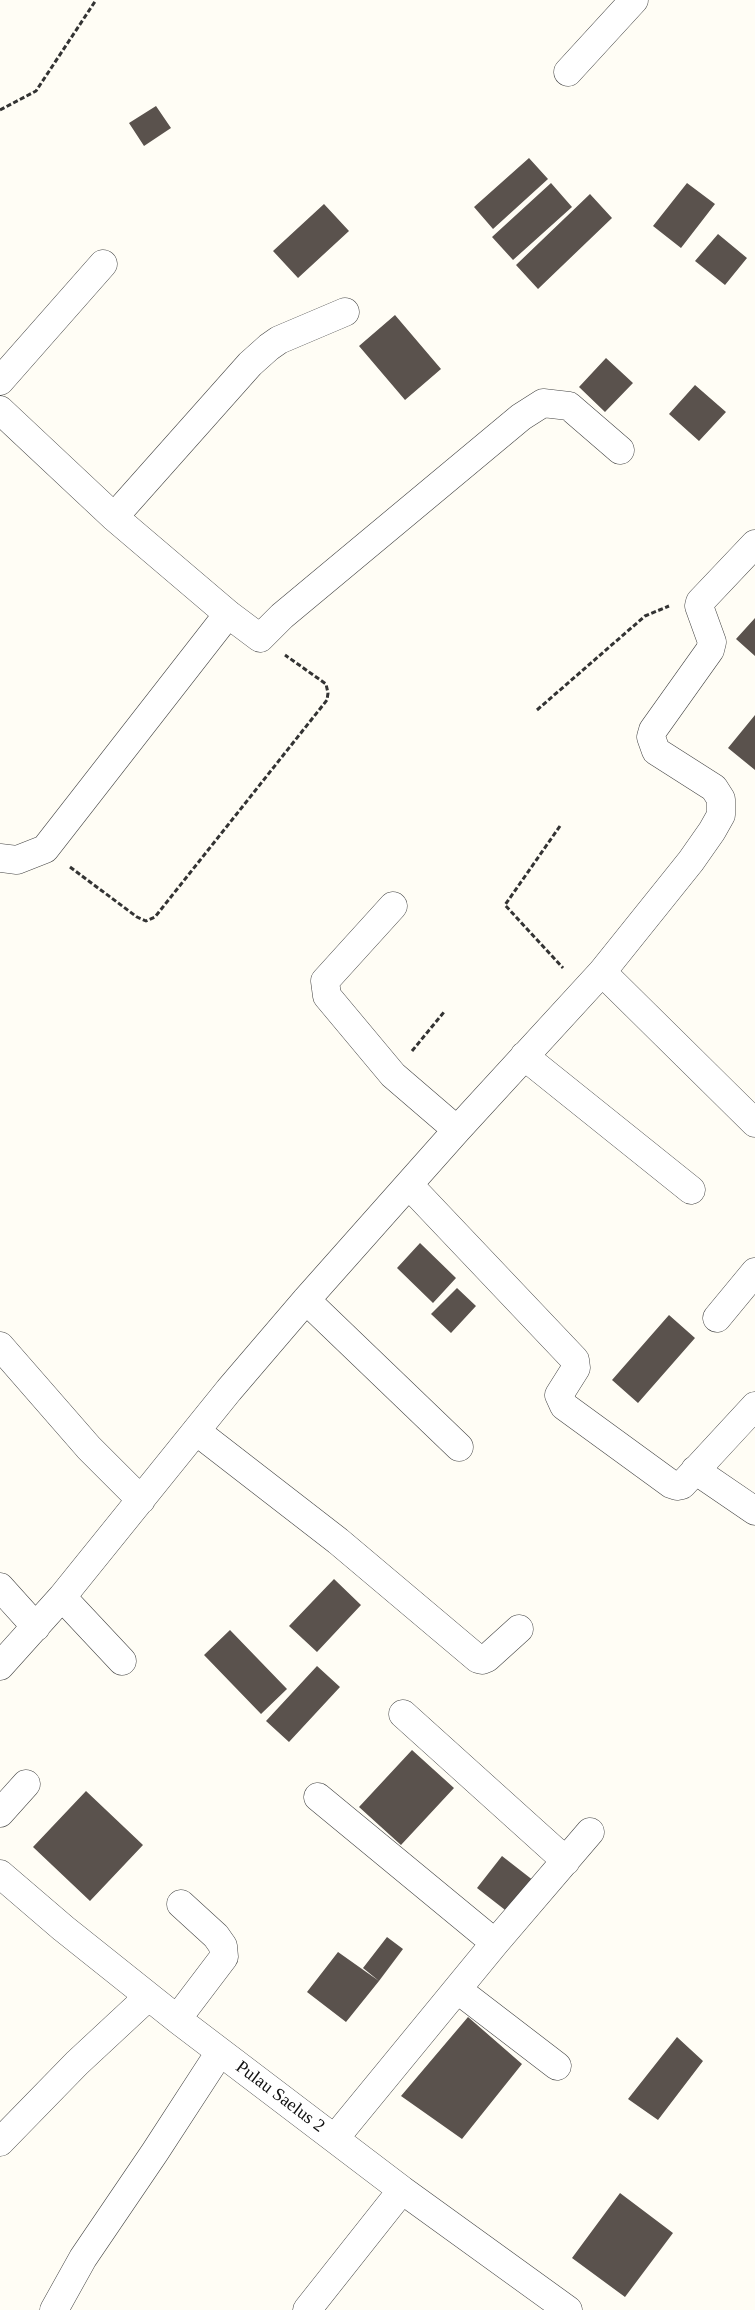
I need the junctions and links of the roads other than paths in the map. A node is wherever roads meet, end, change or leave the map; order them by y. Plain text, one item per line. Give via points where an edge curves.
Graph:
1 (634, 0) edge
2 (568, 72) dead end
3 (104, 264) dead end
4 (345, 312) dead end
5 (0, 381) edge
6 (0, 410) edge
7 (620, 450) dead end
8 (114, 517) junction
9 (755, 544) edge
10 (228, 614) junction
11 (0, 858) edge
12 (393, 906) dead end
13 (593, 982) junction
14 (524, 1056) junction
15 (755, 1123) edge
16 (456, 1130) junction
17 (409, 1185) junction
18 (691, 1190) dead end
19 (755, 1272) edge
20 (306, 1300) junction
21 (717, 1318) dead end
22 (0, 1346) edge
23 (755, 1406) edge
24 (196, 1431) junction
25 (459, 1447) dead end
26 (696, 1470) junction
27 (141, 1500) junction
28 (755, 1511) edge
29 (0, 1587) edge
30 (62, 1598) junction
31 (36, 1627) junction
32 (519, 1629) dead end
33 (122, 1661) dead end
34 (0, 1666) edge
35 (403, 1714) dead end
36 (26, 1784) dead end
37 (318, 1797) dead end
38 (0, 1813) edge
39 (590, 1832) dead end
40 (566, 1861) junction
41 (0, 1874) edge
42 (181, 1904) dead end
43 (495, 1943) junction
44 (458, 1990) junction
45 (148, 1997) junction
46 (177, 2019) junction
47 (220, 2052) junction
48 (557, 2066) dead end
49 (335, 2138) junction
50 (0, 2142) edge
51 (402, 2190) junction
52 (54, 2310) edge
53 (307, 2310) edge
54 (568, 2310) edge

1 - 2 street
3 - 5 street
4 - 8 street via 269,347 250,364
6 - 8 street
7 - 10 street via 569,406 543,403 521,417 282,616 260,638
8 - 10 street
9 - 13 street via 700,602 712,642 710,650 651,737 656,751 714,788 721,799 721,815 691,861
10 - 11 street via 45,849 18,860
12 - 16 street via 325,981 325,990 330,1001 393,1075
13 - 14 street
13 - 15 street
14 - 16 street
14 - 18 street
16 - 17 street
17 - 20 street
17 - 26 street via 575,1360 576,1368 559,1394 564,1406 671,1484 682,1485
19 - 21 street
20 - 24 street
20 - 25 street
22 - 27 street via 89,1448
23 - 26 street
24 - 27 street
24 - 32 street via 338,1541 478,1658 487,1658
26 - 28 street
27 - 30 street
29 - 31 street
30 - 31 street
30 - 33 street
31 - 34 street
35 - 40 street
36 - 38 street
37 - 43 street
39 - 40 street
40 - 43 street
41 - 45 street, Pulau Saelus 2
42 - 46 street via 216,1936 224,1957
43 - 44 street
44 - 48 street
44 - 49 street
45 - 46 street, Pulau Saelus 2
45 - 50 street via 77,2063
46 - 47 street, Pulau Saelus 2
47 - 49 street, Pulau Saelus 2
47 - 52 street via 83,2258
49 - 51 street, Pulau Saelus 2
51 - 53 street
51 - 54 street, Pulau Saelus 2

